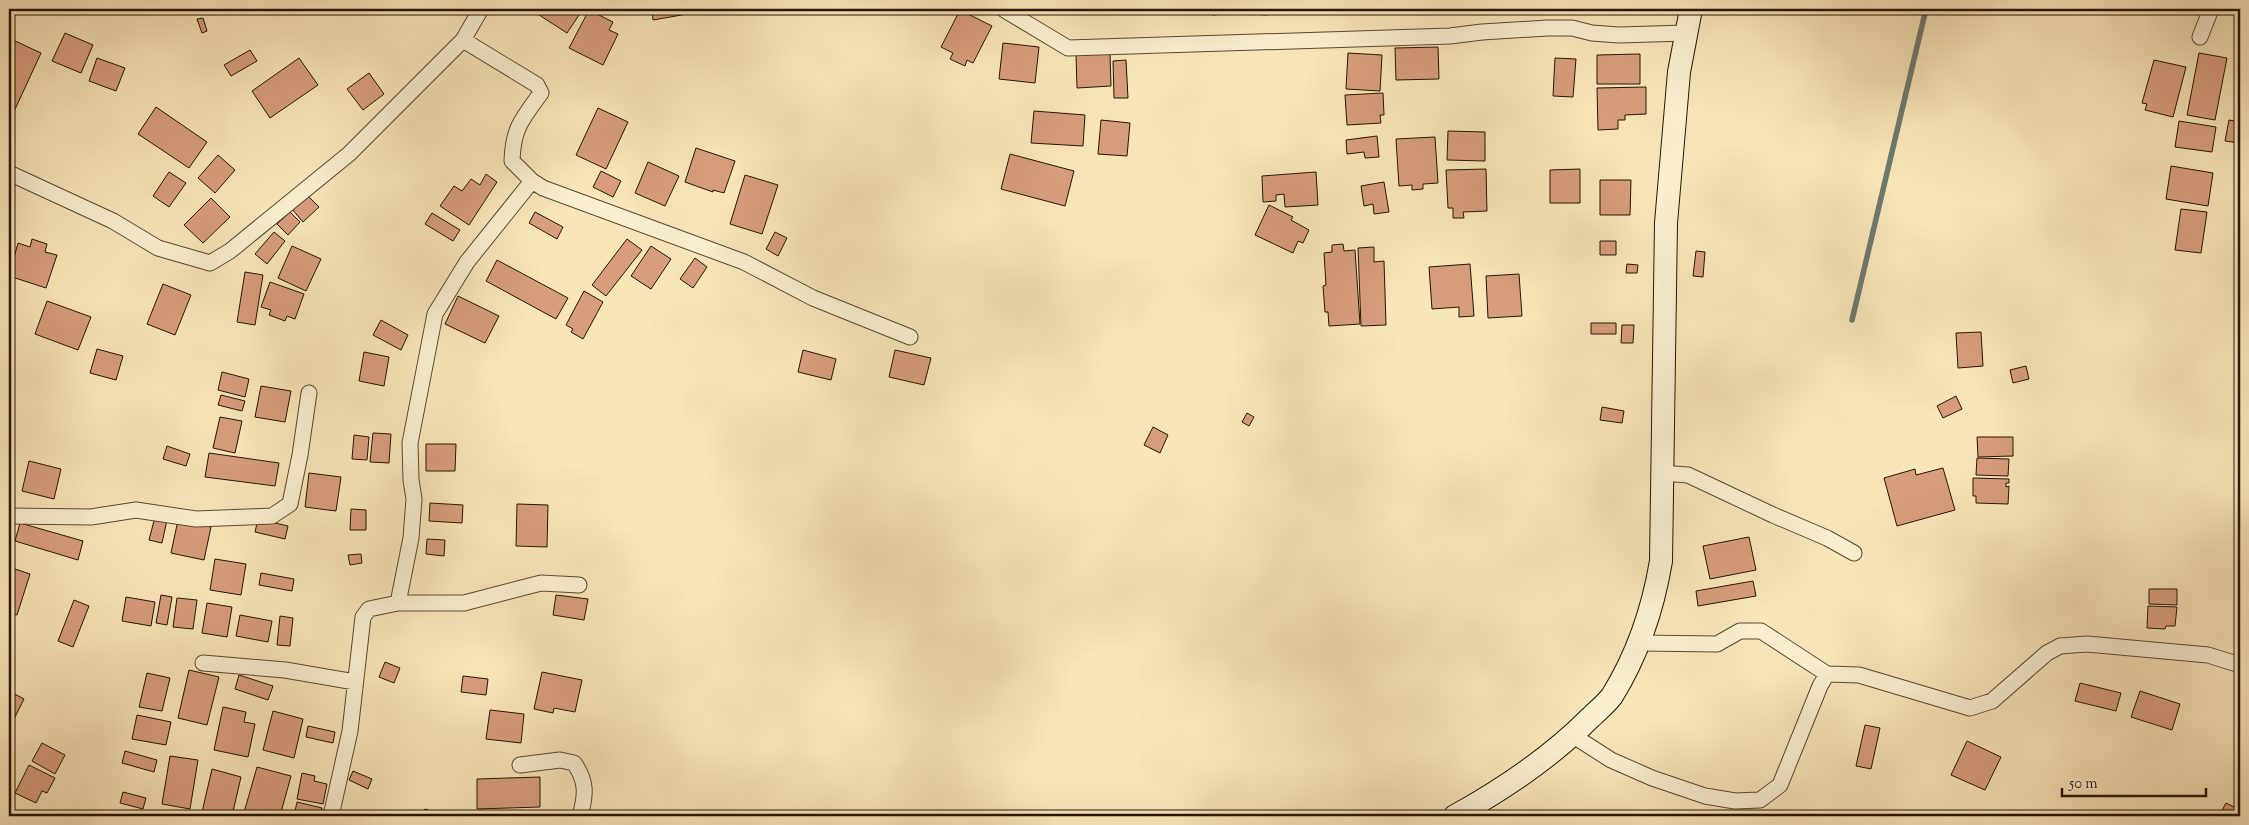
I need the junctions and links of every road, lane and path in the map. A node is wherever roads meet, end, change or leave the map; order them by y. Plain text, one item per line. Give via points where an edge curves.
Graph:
1 (481, 9) edge
2 (1002, 9) edge
3 (1692, 9) edge
4 (2211, 9) edge
5 (1686, 33) junction
6 (2200, 37) dead end
7 (463, 40) junction
8 (9, 173) edge
9 (532, 181) junction
10 (910, 337) dead end
11 (309, 393) dead end
12 (1661, 473) junction
13 (9, 516) edge
14 (1854, 553) dead end
15 (578, 585) dead end
16 (398, 603) junction
17 (1640, 643) junction
18 (203, 663) dead end
19 (2240, 665) edge
20 (1827, 674) junction
21 (355, 682) junction
22 (1572, 735) junction
23 (520, 766) dead end
24 (331, 816) edge
25 (580, 816) edge
26 (1455, 816) edge

1 - 7 street
2 - 5 street via 1068,48 1450,36 1547,28 1618,35
3 - 5 street
4 - 6 street
5 - 12 street via 1679,72 1666,222
7 - 8 street via 349,154 230,251 210,263 158,248 112,221
7 - 9 street via 537,84 541,93 513,139 512,161
9 - 10 street via 692,245 744,262 812,298
9 - 16 street via 467,262 435,314 410,442 414,499 411,538
11 - 13 street via 290,504 272,516 196,519 136,510 91,517
12 - 14 street via 1688,474
12 - 17 street via 1661,561 1655,596
15 - 16 street via 541,583 464,603
16 - 21 street via 369,609 363,616
17 - 20 street via 1717,644 1740,631 1761,631
17 - 22 street via 1611,697
18 - 21 street via 285,670
19 - 20 street via 2208,655 2087,644 2060,646 2047,653 1992,701 1970,708 1858,675
20 - 22 street via 1780,784 1760,800 1735,801 1705,796 1652,778 1611,760
21 - 24 street via 350,731
22 - 26 street via 1489,798
23 - 25 street via 560,760 574,763 583,775 585,799

